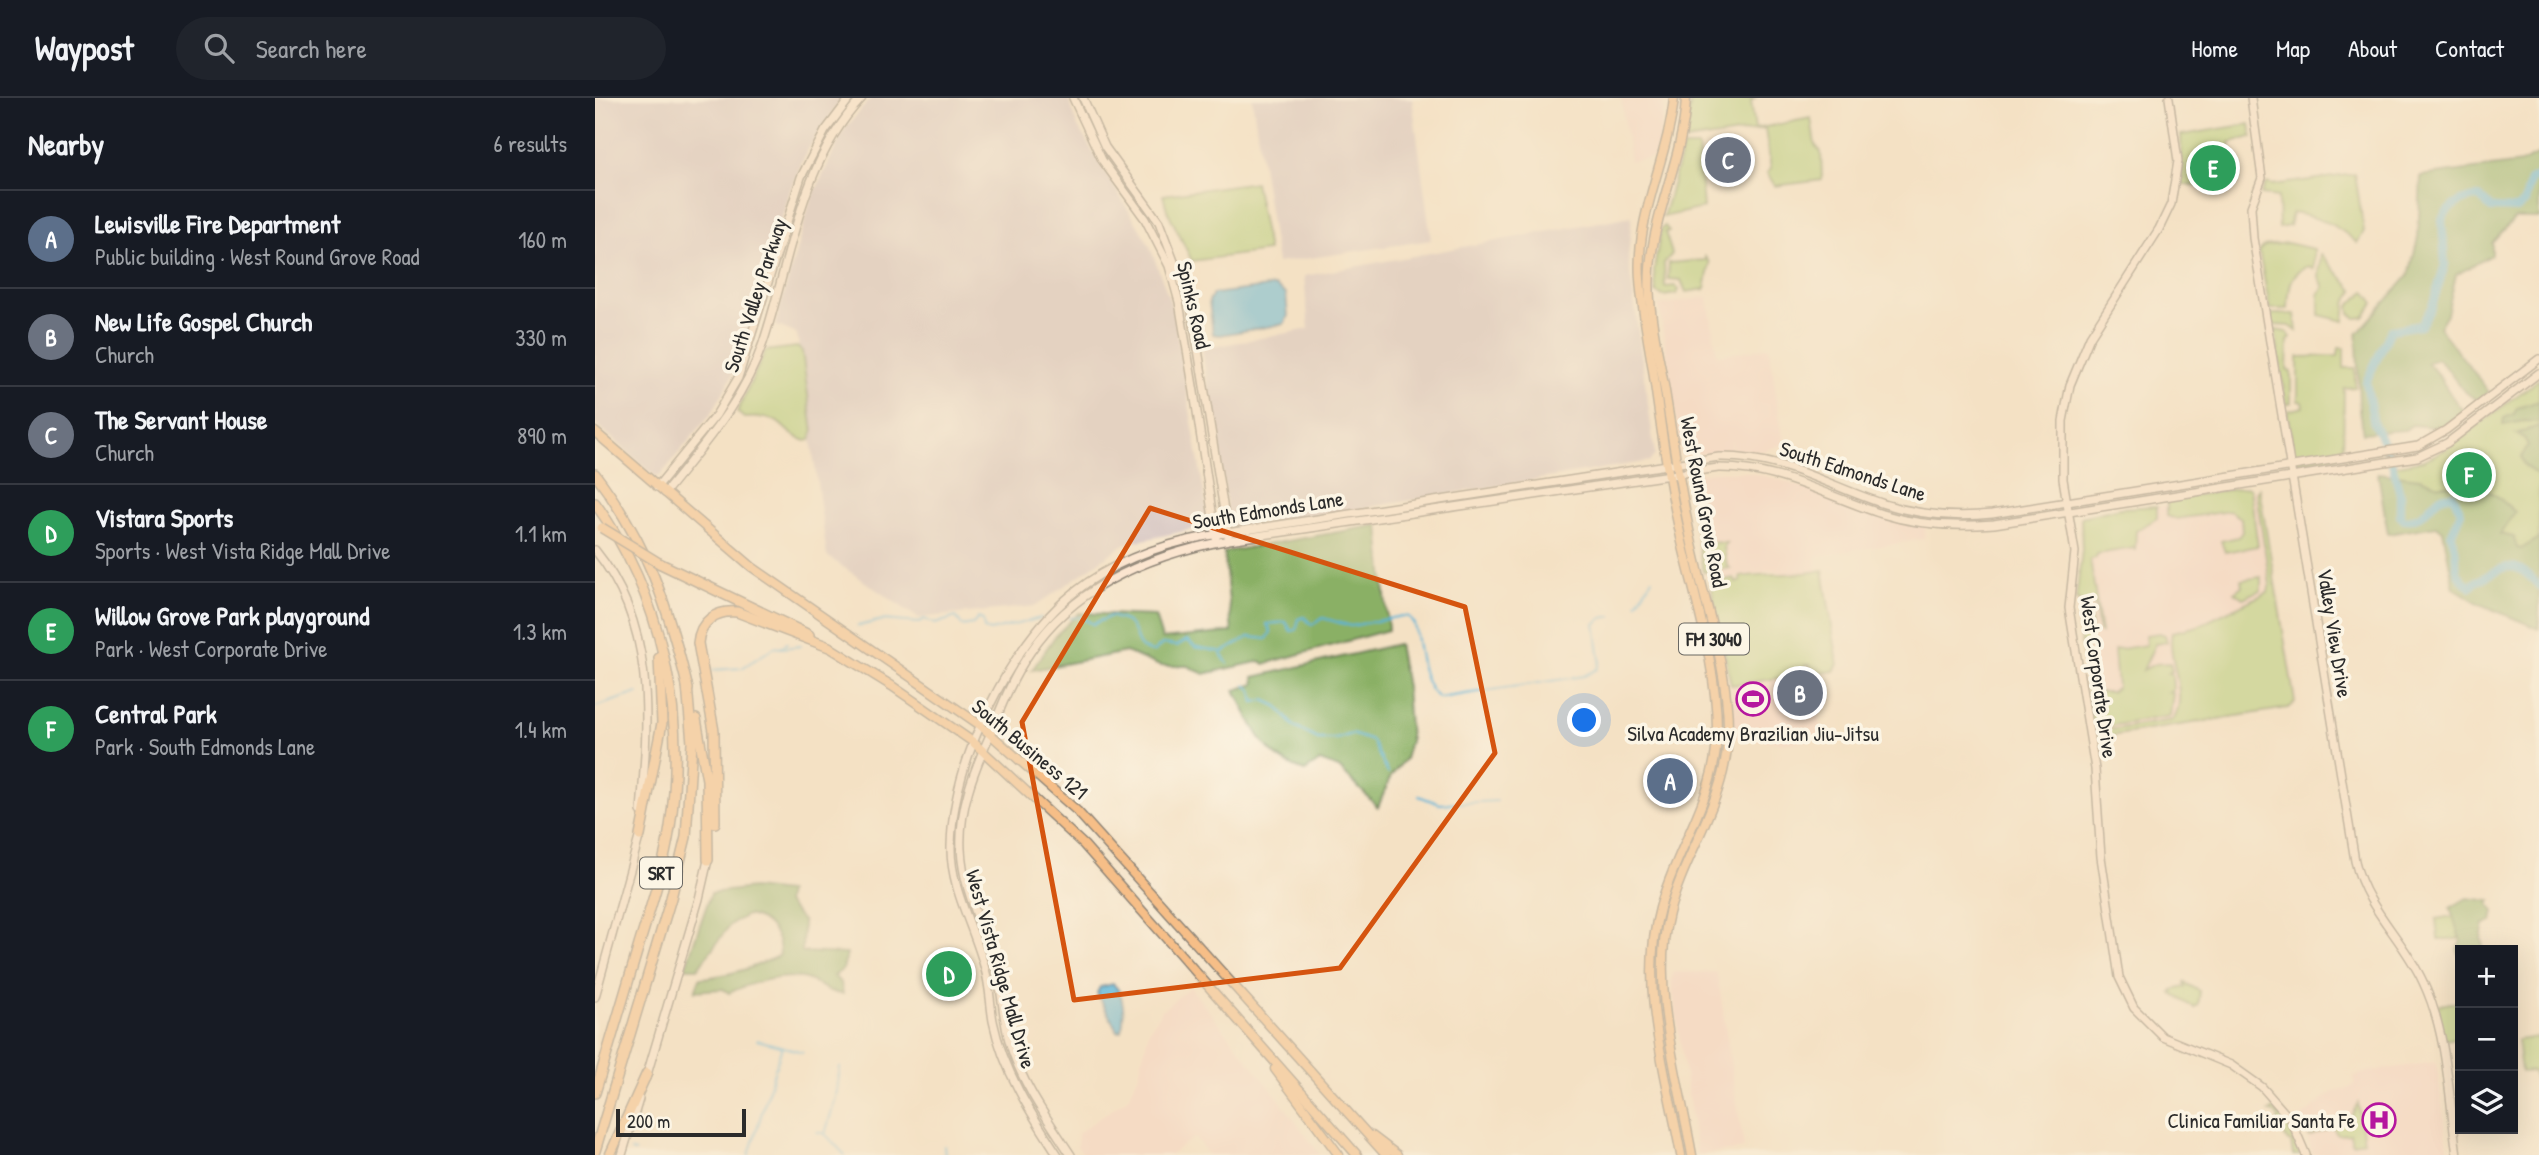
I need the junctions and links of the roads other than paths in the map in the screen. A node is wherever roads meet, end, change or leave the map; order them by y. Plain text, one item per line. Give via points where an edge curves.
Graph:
1 (850, 98) edge
2 (862, 98) edge
3 (1073, 98) edge
4 (1083, 98) edge
5 (1674, 98) edge
6 (1686, 98) edge
7 (2169, 98) edge
8 (2251, 98) edge
9 (820, 139) junction
10 (829, 144) junction
11 (1133, 185) junction
12 (1125, 191) junction
13 (1173, 265) junction
14 (751, 339) junction
15 (762, 343) junction
16 (2539, 359) edge
17 (2539, 373) edge
18 (595, 432) edge
19 (1767, 461) junction
20 (1677, 462) junction
21 (1667, 464) junction
22 (2291, 467) junction
23 (1765, 470) junction
24 (1679, 472) junction
25 (595, 474) edge
26 (1669, 474) junction
27 (2293, 477) junction
28 (1844, 488) junction
29 (2158, 488) junction
30 (661, 490) junction
31 (1840, 497) junction
32 (2160, 499) junction
33 (595, 503) edge
34 (2068, 503) junction
35 (1391, 508) junction
36 (2070, 513) junction
37 (1390, 519) junction
38 (598, 525) edge
39 (1228, 536) junction
40 (1216, 538) junction
41 (595, 550) edge
42 (1121, 563) junction
43 (1099, 586) junction
44 (1056, 607) junction
45 (1045, 632) junction
46 (661, 646) junction
47 (829, 647) junction
48 (687, 685) junction
49 (980, 725) junction
50 (990, 733) junction
51 (973, 742) junction
52 (982, 752) junction
53 (957, 800) junction
54 (640, 836) junction
55 (961, 848) junction
56 (952, 854) junction
57 (708, 860) junction
58 (966, 887) junction
59 (967, 915) junction
60 (984, 938) junction
61 (595, 997) edge
62 (1238, 1019) junction
63 (1663, 1052) junction
64 (647, 1073) junction
65 (595, 1093) edge
66 (1686, 1121) junction
67 (1369, 1136) junction
68 (595, 1151) edge
69 (1692, 1152) edge
70 (1680, 1153) edge
71 (610, 1155) edge
72 (622, 1155) edge
73 (1058, 1155) edge
74 (1071, 1155) edge
75 (1339, 1155) edge
76 (1357, 1155) edge
77 (1386, 1155) edge
78 (1397, 1155) edge
79 (2306, 1155) edge
80 (2456, 1155) edge

1 - 9 main road, South Valley Parkway
2 - 10 main road, South Valley Parkway
3 - 12 main road, Spinks Road via 1102,160
4 - 11 main road, Spinks Road via 1105,146
5 - 21 main road, West Round Grove Road / FM 3040 via 1643,227 1639,264
6 - 20 main road, West Round Grove Road / FM 3040 via 1650,259 1650,301
7 - 34 main road, West Corporate Drive via 2178,161 2175,189 2165,218 2096,326 2070,386 2062,440
8 - 22 main road, Valley View Drive via 2262,178 2250,220
9 - 10 main road
9 - 14 main road, South Valley Parkway via 791,203
10 - 15 main road, South Valley Parkway via 801,206
11 - 12 main road
11 - 13 main road, Spinks Road via 1159,222
12 - 13 main road, Spinks Road
13 - 39 main road, Spinks Road via 1191,306
13 - 40 main road, Spinks Road
14 - 15 main road
14 - 30 main road, South Valley Parkway via 723,405
15 - 30 main road, South Valley Parkway via 734,406
16 - 22 main road, South Edmonds Lane via 2423,444
17 - 27 main road, South Edmonds Lane via 2426,454
18 - 30 main road, South Business 121
19 - 20 main road, South Edmonds Lane via 1726,457
19 - 23 main road
19 - 28 main road, South Edmonds Lane
20 - 21 main road, South Edmonds Lane
20 - 24 main road, West Round Grove Road / FM 3040
21 - 26 main road, West Round Grove Road / FM 3040
21 - 35 main road, South Edmonds Lane
22 - 27 main road, Valley View Drive
22 - 29 main road, South Edmonds Lane
23 - 24 main road, South Edmonds Lane via 1733,467
23 - 31 main road, South Edmonds Lane
24 - 26 main road, South Edmonds Lane
24 - 66 main road, West Round Grove Road / FM 3040 via 1722,678 1728,732 1715,800 1668,915 1662,967
25 - 48 highway via 643,550 673,625
26 - 37 main road, South Edmonds Lane
26 - 63 main road, West Round Grove Road / FM 3040 via 1714,691 1717,732 1711,780 1669,876 1659,911 1652,967
27 - 32 main road, South Edmonds Lane
27 - 80 main road, Valley View Drive via 2358,875 2366,897 2414,965 2432,1003
28 - 31 main road
28 - 34 main road, South Edmonds Lane via 1934,516 1982,515
29 - 32 main road
29 - 34 main road, South Edmonds Lane
30 - 49 main road, South Business 121 via 761,575
31 - 36 main road, South Edmonds Lane via 1887,515 1959,526
32 - 36 main road, South Edmonds Lane
33 - 46 highway via 634,570
34 - 36 main road, West Corporate Drive
35 - 37 main road
35 - 39 main road, South Edmonds Lane
36 - 79 main road, West Corporate Drive via 2075,552 2069,608 2095,769 2104,884 2122,988 2152,1029 2172,1042 2231,1065 2262,1087 2291,1120
37 - 39 main road, South Edmonds Lane
38 - 47 highway, bridge via 659,563
39 - 40 main road, South Edmonds Lane
40 - 42 main road, South Edmonds Lane via 1154,547
40 - 43 main road, South Edmonds Lane via 1157,558
41 - 54 main road via 633,624 645,674 649,723
42 - 43 main road
42 - 44 main road, South Edmonds Lane
43 - 45 main road, South Edmonds Lane
44 - 45 main road via 1058,612
44 - 49 main road, South Edmonds Lane via 1012,661
45 - 50 main road, South Edmonds Lane via 1006,694
46 - 54 highway via 662,723
46 - 65 highway, SRT via 675,733 670,829
47 - 51 main road, South Business 121
47 - 57 highway via 737,612 721,612 702,627 698,643 711,708 716,773 715,823
48 - 57 highway via 707,780
48 - 68 highway, SRT via 692,743 686,837
49 - 50 main road, South Business 121
49 - 51 main road, South Edmonds Lane
50 - 52 main road, South Edmonds Lane
50 - 67 main road, South Business 121 via 1110,845
51 - 52 main road, South Business 121
51 - 53 main road, West Vista Ridge Mall Drive
52 - 55 main road, West Vista Ridge Mall Drive via 968,790
52 - 62 main road, South Business 121 via 1084,845
53 - 55 main road
53 - 56 main road, West Vista Ridge Mall Drive
54 - 61 main road
55 - 58 main road, West Vista Ridge Mall Drive
56 - 58 main road
56 - 59 main road, West Vista Ridge Mall Drive
57 - 64 main road
58 - 60 main road, West Vista Ridge Mall Drive
59 - 60 main road
59 - 73 main road, West Vista Ridge Mall Drive via 986,970 993,1022 1005,1056 1018,1089
60 - 74 main road, West Vista Ridge Mall Drive via 995,966 1014,1054 1026,1083
62 - 75 main road
62 - 76 main road, South Business 121
63 - 66 main road via 1671,1068 1680,1119
63 - 70 main road, West Round Grove Road / FM 3040
64 - 71 highway
64 - 72 main road
66 - 69 main road, West Round Grove Road / FM 3040
67 - 77 main road, South Business 121
67 - 78 main road

